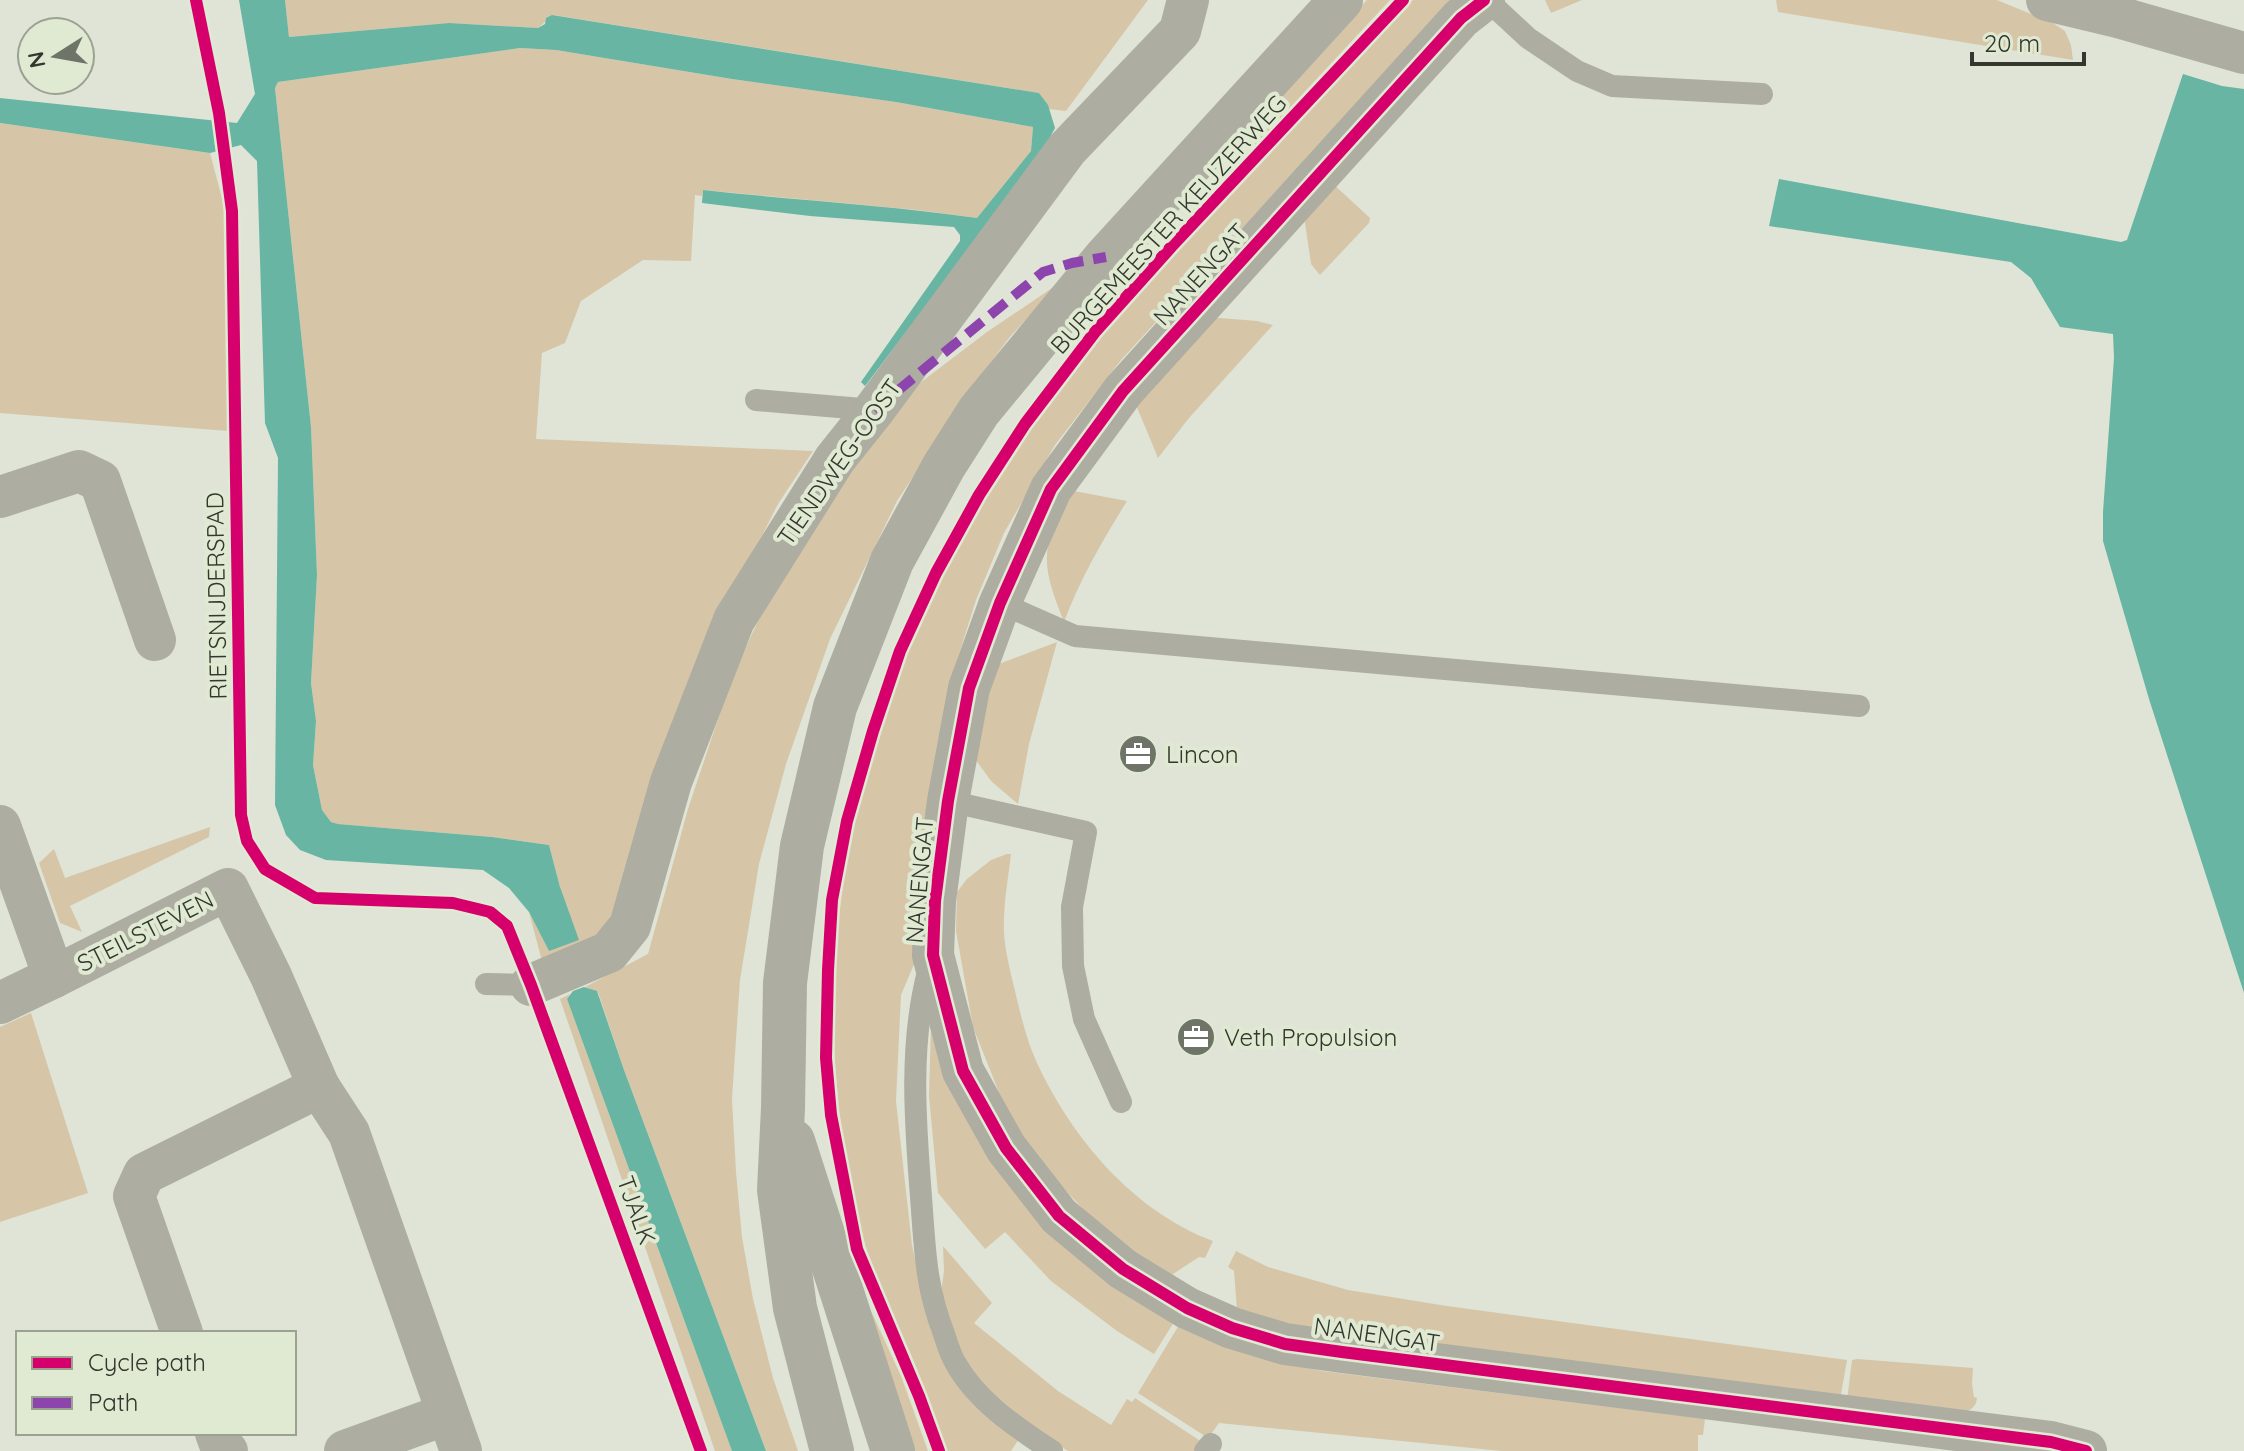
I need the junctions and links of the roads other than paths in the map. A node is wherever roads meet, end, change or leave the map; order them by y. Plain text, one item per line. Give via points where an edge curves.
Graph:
1 (1188, 0) edge
2 (1341, 0) edge
3 (1485, 0) edge
4 (2047, 0) edge
5 (2244, 53) edge
6 (1762, 94) dead end
7 (756, 400) dead end
8 (874, 410) junction
9 (0, 497) edge
10 (1000, 603) junction
11 (155, 640) dead end
12 (1859, 706) dead end
13 (948, 801) junction
14 (0, 826) edge
15 (933, 955) junction
16 (54, 977) junction
17 (486, 984) dead end
18 (531, 985) joint
19 (0, 1003) edge
20 (319, 1087) junction
21 (1121, 1102) dead end
22 (783, 1108) junction
23 (181, 1331) edge
24 (454, 1432) edge
25 (2069, 1446) edge
26 (345, 1451) edge
27 (832, 1451) edge
28 (893, 1451) edge
29 (1052, 1451) edge

1 - 8 street, TIENDWEG-OOST via 1180,31 1067,149
2 - 22 street, BURGEMEESTER KEIJZERWEG via 1106,257 979,411 892,561 835,707 802,846 785,983
3 - 6 lane via 1528,38 1577,71 1612,86
3 - 10 street, NANENGAT via 1461,18 1123,391 1051,489
4 - 5 street
7 - 8 lane
8 - 18 street, TIENDWEG-OOST via 835,459 734,620 671,782 630,926 609,952
9 - 11 street via 79,471 100,481
10 - 12 lane via 1075,636
10 - 13 street, NANENGAT via 969,688
13 - 15 street, NANENGAT
13 - 21 lane via 1086,832 1072,907 1073,966 1084,1019
14 - 16 street, STEILSTEVEN
15 - 25 street, NANENGAT via 963,1071 1006,1148 1059,1216 1123,1269 1232,1328 1285,1344
15 - 29 lane, NANENGAT via 922,993 914,1095 933,1307 954,1362 980,1397
16 - 19 street
16 - 20 street, STEILSTEVEN via 228,889
17 - 18 lane
20 - 23 street via 144,1174 134,1196
20 - 24 street, STEILSTEVEN via 349,1133
22 - 27 street, BURGEMEESTER KEIJZERWEG via 779,1190 795,1308
22 - 28 street, BURGEMEESTER KEIJZERWEG
24 - 26 street, STEILSTEVEN

